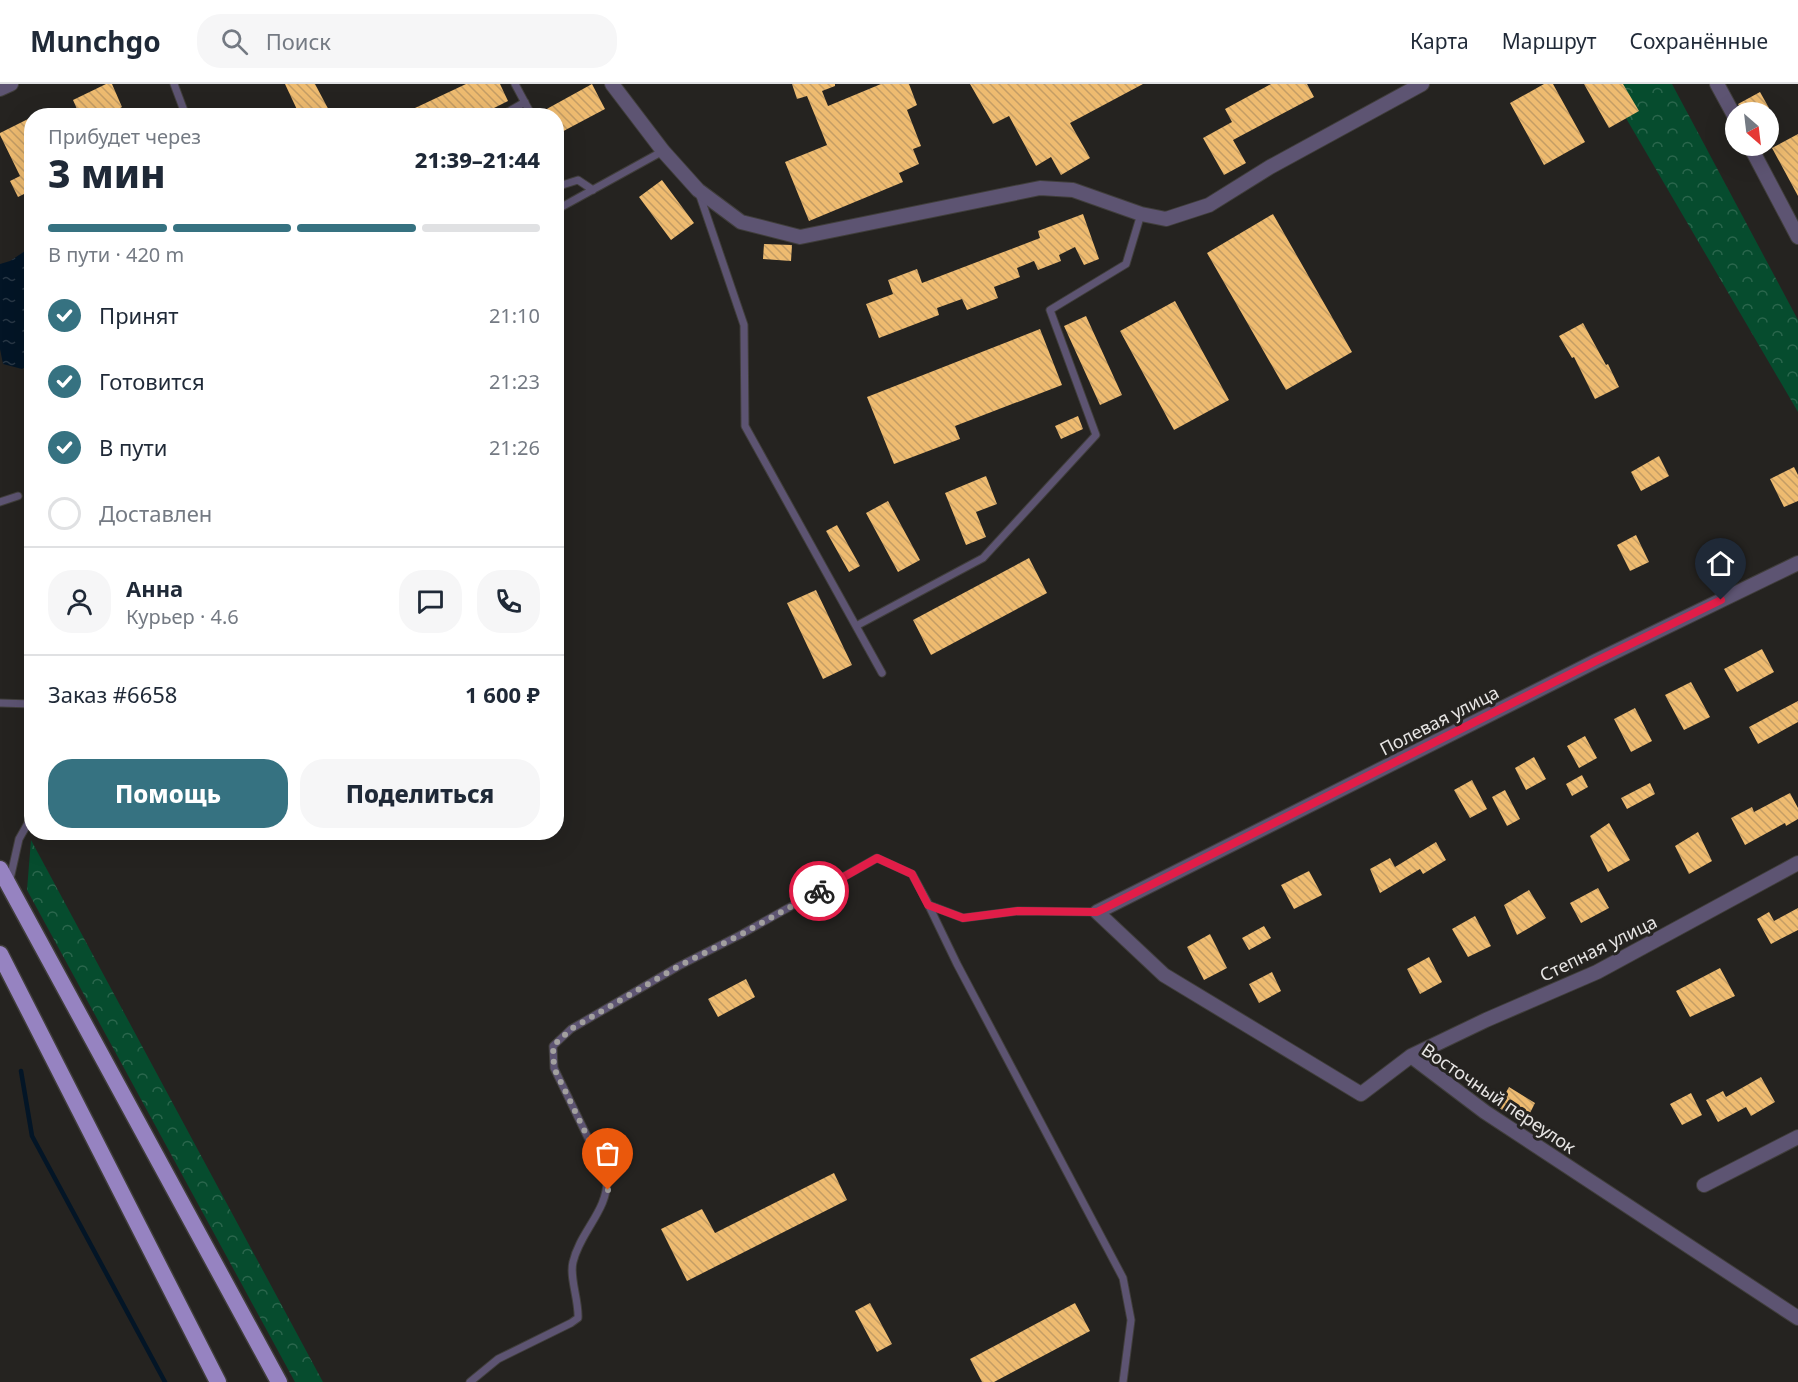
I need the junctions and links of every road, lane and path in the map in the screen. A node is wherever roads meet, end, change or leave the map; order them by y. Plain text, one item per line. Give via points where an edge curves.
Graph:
1 (11, 84) edge
2 (174, 84) edge
3 (515, 84) edge
4 (612, 84) edge
5 (1422, 84) edge
6 (1717, 84) edge
7 (0, 89) edge
8 (525, 102) junction
9 (1727, 102) edge
10 (183, 108) edge
11 (515, 108) edge
12 (528, 108) edge
13 (663, 151) junction
14 (1755, 156) edge
15 (564, 184) edge
16 (593, 190) junction
17 (698, 190) junction
18 (564, 206) edge
19 (1141, 214) junction
20 (1798, 237) edge
21 (18, 496) dead end
22 (0, 502) edge
23 (1798, 563) edge
24 (856, 626) junction
25 (882, 673) dead end
26 (0, 703) edge
27 (24, 704) edge
28 (24, 830) edge
29 (1798, 863) edge
30 (0, 869) edge
31 (8, 884) junction
32 (928, 905) junction
33 (1097, 912) junction
34 (0, 954) edge
35 (1411, 1056) junction
36 (1798, 1137) edge
37 (1704, 1185) dead end
38 (1798, 1318) edge
39 (218, 1382) edge
40 (280, 1382) edge
41 (470, 1382) edge
42 (1123, 1382) edge

1 - 7 street
2 - 10 lane
3 - 8 lane
4 - 13 street
5 - 19 street via 1209,205 1166,219
6 - 9 street
8 - 11 lane
8 - 12 lane
13 - 16 lane
13 - 17 street
14 - 20 street
15 - 16 lane via 578,180
16 - 18 lane
17 - 19 street via 741,222 800,237 1040,188 1073,190
17 - 24 lane via 744,325 745,426
19 - 24 lane via 1126,264 1050,310 1096,435 983,558
21 - 22 lane
23 - 33 street, Полевая улица
24 - 25 lane
26 - 27 lane
28 - 31 lane
29 - 35 street, Степная улица via 1597,972
30 - 31 main road
31 - 40 main road
32 - 33 lane via 963,918 1018,911
32 - 41 lane via 912,874 877,858 669,971 571,1029 553,1046 554,1068 607,1177 604,1201 572,1265 578,1318 498,1359
32 - 42 lane via 1123,1278 1131,1320
33 - 35 street, Восточный переулок via 1164,975 1361,1094
34 - 39 main road
35 - 38 street, Восточный переулок via 1485,1112
36 - 37 street

